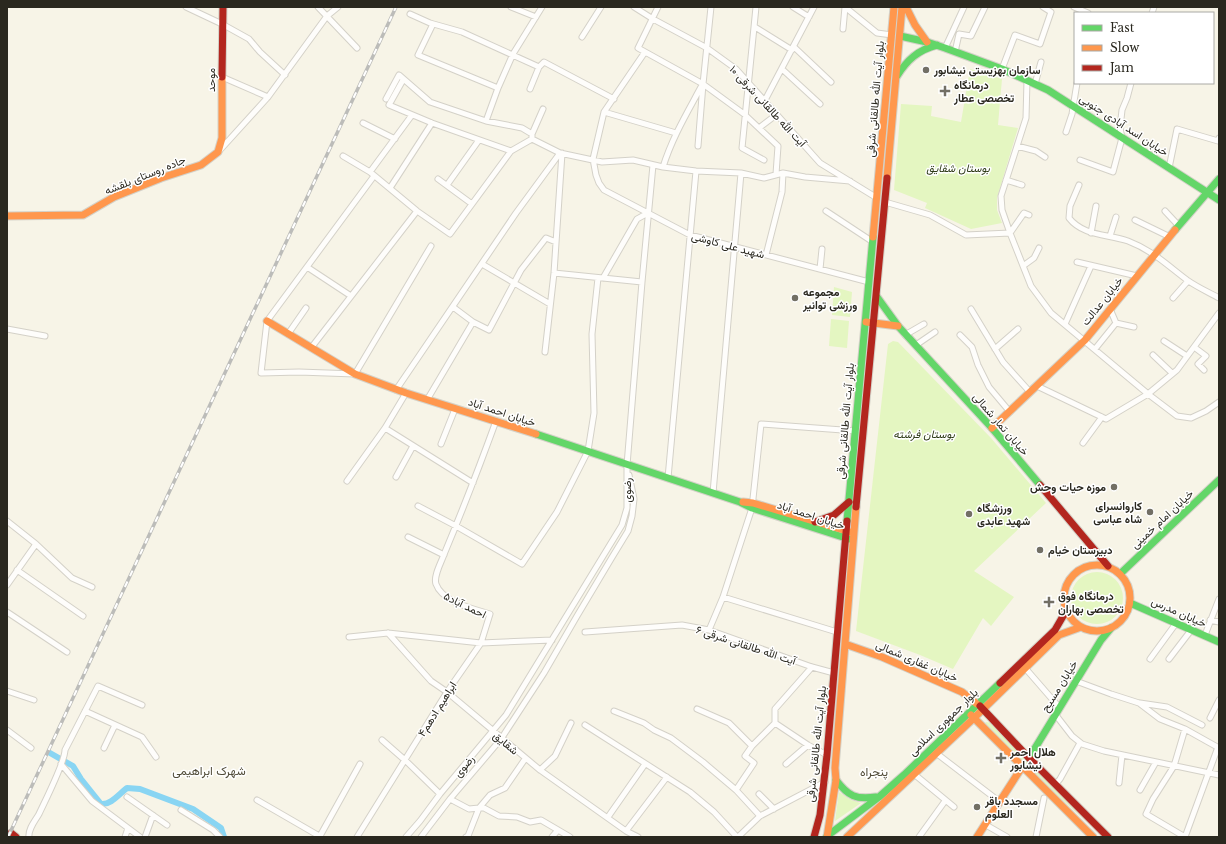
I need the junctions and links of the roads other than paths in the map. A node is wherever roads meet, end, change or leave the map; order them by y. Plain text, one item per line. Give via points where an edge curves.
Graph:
1 (186, 7) edge
2 (223, 7) edge
3 (318, 7) edge
4 (338, 7) edge
5 (511, 7) edge
6 (542, 7) edge
7 (601, 7) edge
8 (634, 7) edge
9 (658, 7) edge
10 (711, 7) edge
11 (756, 7) edge
12 (793, 7) edge
13 (814, 7) edge
14 (845, 7) edge
15 (894, 7) edge
16 (902, 7) edge
17 (906, 7) edge
18 (964, 7) edge
19 (985, 7) edge
20 (1043, 7) edge
21 (1074, 7) edge
22 (1052, 9) edge
23 (1086, 12) edge
24 (410, 14) dead end
25 (327, 16) junction
26 (536, 16) junction
27 (809, 17) junction
28 (652, 19) junction
29 (222, 24) junction
30 (433, 24) junction
31 (754, 27) junction
32 (843, 29) dead end
33 (892, 35) junction
34 (900, 36) junction
35 (582, 37) dead end
36 (927, 42) junction
37 (937, 46) junction
38 (356, 48) dead end
39 (707, 48) junction
40 (793, 48) junction
41 (945, 48) junction
42 (645, 52) junction
43 (955, 52) junction
44 (513, 54) junction
45 (1041, 62) dead end
46 (539, 67) junction
47 (782, 69) junction
48 (1002, 69) junction
49 (284, 75) junction
50 (222, 77) junction
51 (896, 79) junction
52 (403, 80) junction
53 (1027, 80) junction
54 (748, 81) junction
55 (831, 82) dead end
56 (703, 84) junction
57 (1035, 84) junction
58 (1077, 84) edge
59 (1131, 84) edge
60 (498, 88) junction
61 (530, 89) dead end
62 (268, 97) junction
63 (386, 99) dead end
64 (614, 99) junction
65 (764, 102) junction
66 (820, 104) dead end
67 (1073, 105) junction
68 (544, 109) dead end
69 (604, 112) junction
70 (744, 114) junction
71 (412, 115) junction
72 (776, 115) junction
73 (486, 120) junction
74 (363, 123) dead end
75 (432, 124) junction
76 (759, 128) junction
77 (1066, 132) dead end
78 (676, 133) junction
79 (532, 136) junction
80 (1122, 138) junction
81 (1219, 138) edge
82 (395, 139) junction
83 (479, 140) junction
84 (698, 146) dead end
85 (1017, 146) junction
86 (511, 151) junction
87 (218, 152) junction
88 (561, 153) junction
89 (343, 156) dead end
90 (1045, 157) dead end
91 (593, 159) junction
92 (764, 160) dead end
93 (1080, 160) dead end
94 (653, 165) junction
95 (663, 167) junction
96 (1170, 168) junction
97 (696, 171) junction
98 (740, 173) junction
99 (782, 173) junction
100 (372, 174) junction
101 (776, 174) junction
102 (438, 179) dead end
103 (1219, 179) edge
104 (1006, 180) junction
105 (850, 181) junction
106 (447, 185) junction
107 (1022, 185) dead end
108 (1079, 185) dead end
109 (390, 188) junction
110 (1208, 193) junction
111 (877, 198) junction
112 (1219, 200) edge
113 (885, 202) junction
114 (472, 204) junction
115 (1096, 206) dead end
116 (826, 210) dead end
117 (417, 211) junction
118 (1165, 211) dead end
119 (648, 213) junction
120 (1029, 215) dead end
121 (7, 216) edge
122 (1116, 217) dead end
123 (1136, 220) dead end
124 (1179, 226) junction
125 (1010, 233) junction
126 (1091, 233) junction
127 (690, 235) junction
128 (1110, 236) junction
129 (1170, 237) junction
130 (556, 242) junction
131 (873, 242) junction
132 (431, 246) dead end
133 (734, 247) junction
134 (1039, 248) dead end
135 (822, 249) dead end
136 (1155, 254) junction
137 (766, 255) junction
138 (1077, 262) dead end
139 (482, 264) junction
140 (1023, 266) junction
141 (1091, 266) junction
142 (307, 267) junction
143 (820, 269) junction
144 (554, 273) junction
145 (1137, 276) junction
146 (600, 278) junction
147 (1188, 280) junction
148 (642, 282) junction
149 (869, 282) junction
150 (514, 284) junction
151 (351, 296) junction
152 (877, 297) junction
153 (1173, 298) dead end
154 (1219, 298) edge
155 (550, 304) junction
156 (453, 307) junction
157 (306, 308) dead end
158 (972, 309) dead end
159 (1110, 309) junction
160 (1219, 313) edge
161 (267, 321) junction
162 (473, 322) junction
163 (866, 322) junction
164 (874, 323) junction
165 (1116, 323) junction
166 (924, 324) dead end
167 (1065, 324) junction
168 (898, 326) junction
169 (1134, 326) dead end
170 (7, 329) edge
171 (1018, 329) dead end
172 (935, 332) dead end
173 (288, 334) junction
174 (906, 334) junction
175 (960, 335) dead end
176 (45, 336) dead end
177 (1085, 340) junction
178 (1164, 341) dead end
179 (916, 345) junction
180 (1194, 347) junction
181 (310, 348) junction
182 (995, 349) junction
183 (1095, 349) junction
184 (545, 352) dead end
185 (1153, 355) dead end
186 (1187, 356) junction
187 (1204, 370) dead end
188 (1172, 373) junction
189 (354, 374) junction
190 (1037, 386) junction
191 (396, 390) junction
192 (1030, 392) junction
193 (406, 393) junction
194 (1148, 394) junction
195 (427, 400) junction
196 (1219, 402) edge
197 (455, 408) junction
198 (1010, 412) junction
199 (1102, 417) junction
200 (496, 421) junction
201 (385, 428) junction
202 (992, 428) junction
203 (856, 431) junction
204 (1083, 443) dead end
205 (441, 444) dead end
206 (413, 446) junction
207 (588, 451) junction
208 (627, 465) junction
209 (396, 476) dead end
210 (668, 478) junction
211 (1219, 480) edge
212 (347, 481) dead end
213 (474, 483) junction
214 (713, 493) junction
215 (849, 502) junction
216 (752, 505) junction
217 (418, 506) dead end
218 (7, 520) edge
219 (815, 522) junction
220 (456, 526) junction
221 (846, 534) junction
222 (408, 537) dead end
223 (853, 537) junction
224 (36, 544) junction
225 (444, 555) junction
226 (1108, 566) junction
227 (17, 570) junction
228 (1120, 574) junction
229 (7, 585) edge
230 (92, 587) dead end
231 (723, 597) junction
232 (1219, 601) edge
233 (1130, 602) junction
234 (7, 612) edge
235 (1066, 612) junction
236 (83, 616) dead end
237 (1210, 620) junction
238 (1176, 622) junction
239 (1219, 622) edge
240 (1081, 627) junction
241 (1111, 628) junction
242 (1192, 629) junction
243 (709, 630) junction
244 (585, 632) dead end
245 (837, 632) junction
246 (388, 633) junction
247 (1205, 635) junction
248 (349, 637) dead end
249 (552, 640) junction
250 (1219, 642) edge
251 (481, 643) junction
252 (845, 644) junction
253 (67, 652) dead end
254 (1150, 659) dead end
255 (1169, 659) dead end
256 (812, 667) junction
257 (1026, 669) junction
258 (834, 673) junction
259 (1076, 680) junction
260 (7, 691) edge
261 (447, 692) junction
262 (34, 700) dead end
263 (1219, 700) edge
264 (1139, 703) junction
265 (142, 705) dead end
266 (980, 707) junction
267 (1059, 707) junction
268 (696, 709) dead end
269 (85, 711) junction
270 (614, 711) dead end
271 (968, 713) junction
272 (1055, 714) junction
273 (974, 718) junction
274 (1210, 718) dead end
275 (993, 719) junction
276 (571, 723) dead end
277 (776, 723) junction
278 (115, 725) junction
279 (585, 725) dead end
280 (1202, 725) dead end
281 (984, 726) junction
282 (1185, 729) junction
283 (7, 730) edge
284 (493, 732) junction
285 (501, 739) junction
286 (382, 740) dead end
287 (1080, 743) junction
288 (808, 745) junction
289 (752, 746) junction
290 (1219, 747) edge
291 (31, 748) dead end
292 (104, 748) dead end
293 (936, 753) junction
294 (827, 755) junction
295 (1122, 755) junction
296 (156, 757) dead end
297 (1029, 758) junction
298 (525, 759) junction
299 (406, 760) junction
300 (1156, 762) junction
301 (61, 764) junction
302 (360, 764) dead end
303 (645, 764) junction
304 (786, 764) dead end
305 (1174, 766) junction
306 (1022, 767) junction
307 (540, 770) junction
308 (1209, 773) junction
309 (914, 774) junction
310 (1219, 775) edge
311 (667, 777) junction
312 (836, 780) junction
313 (825, 782) junction
314 (1119, 783) dead end
315 (1055, 785) junction
316 (736, 790) junction
317 (1140, 790) dead end
318 (440, 794) junction
319 (759, 794) dead end
320 (127, 797) dead end
321 (878, 797) junction
322 (1044, 798) dead end
323 (450, 799) junction
324 (257, 800) dead end
325 (945, 801) junction
326 (1000, 802) junction
327 (954, 807) dead end
328 (479, 808) junction
329 (774, 809) junction
330 (181, 810) dead end
331 (153, 815) junction
332 (760, 816) junction
333 (608, 818) junction
334 (420, 821) junction
335 (167, 825) dead end
336 (986, 825) junction
337 (429, 827) junction
338 (128, 828) junction
339 (558, 830) junction
340 (631, 835) edge
341 (317, 836) edge
342 (826, 836) edge
343 (29, 837) edge
344 (125, 837) edge
345 (140, 837) edge
346 (145, 837) edge
347 (220, 837) edge
348 (357, 837) edge
349 (406, 837) edge
350 (421, 837) edge
351 (468, 837) edge
352 (552, 837) edge
353 (570, 837) edge
354 (738, 837) edge
355 (814, 837) edge
356 (847, 837) edge
357 (919, 837) edge
358 (977, 837) edge
359 (1007, 837) edge
360 (1036, 837) edge
361 (1093, 837) edge
362 (1108, 837) edge
363 (1185, 837) edge

1 - 29 street
2 - 29 main road, موحد
3 - 25 street
4 - 25 street
5 - 26 street
6 - 26 street
7 - 35 street
8 - 28 street, آیت الله طالقانی شرقی ۱۰
9 - 28 street
10 - 39 street
11 - 31 street
12 - 27 street
13 - 27 street
14 - 32 street
14 - 33 street via 877,32
15 - 33 main road, بلوار آیت الله طالقانی شرقی
16 - 34 main road, بلوار آیت الله طالقانی شرقی
17 - 36 main road via 917,30
18 - 41 street
19 - 43 street via 971,36 959,34
20 - 22 street
21 - 23 street
22 - 48 street via 1040,44 1015,35
24 - 30 street
25 - 38 street
25 - 49 street
26 - 44 street
27 - 40 street
28 - 39 street, آیت الله طالقانی شرقی ۱۰
28 - 42 street via 638,48
29 - 49 street via 249,39
29 - 50 main road, موحد
30 - 44 street via 462,32
30 - 60 street via 418,55
31 - 40 street
31 - 54 street
33 - 34 main road, خیابان اسد آبادی جنوبی
33 - 111 main road, بلوار آیت الله طالقانی شرقی
34 - 36 main road, خیابان اسد آبادی جنوبی
34 - 51 main road, بلوار آیت الله طالقانی شرقی
36 - 37 main road, خیابان اسد آبادی جنوبی
37 - 41 main road, خیابان اسد آبادی جنوبی
37 - 51 main road via 927,47 912,56
39 - 54 street, آیت الله طالقانی شرقی ۱۰
39 - 56 street
40 - 47 street
40 - 55 street
41 - 43 main road, خیابان اسد آبادی جنوبی
42 - 56 street
42 - 64 street
43 - 48 main road, خیابان اسد آبادی جنوبی
44 - 46 street
44 - 60 street
45 - 57 street
46 - 61 street
46 - 64 street via 544,62
47 - 65 street
47 - 66 street
48 - 53 main road, خیابان اسد آبادی جنوبی
49 - 62 street
50 - 62 street
50 - 87 main road, موحد via 222,138
51 - 113 main road, بلوار آیت الله طالقانی شرقی
52 - 63 street via 399,75
52 - 71 street via 389,105
52 - 73 street via 430,102
53 - 57 main road, خیابان اسد آبادی جنوبی
53 - 85 street via 1026,118
54 - 65 street, آیت الله طالقانی شرقی ۱۰
54 - 70 street
56 - 70 street
56 - 78 street
56 - 84 street
57 - 67 main road, خیابان اسد آبادی جنوبی
58 - 67 street
59 - 80 street via 1122,110
60 - 73 street
62 - 87 street
64 - 69 street
65 - 72 street, آیت الله طالقانی شرقی ۱۰
67 - 77 street
67 - 80 main road, خیابان اسد آبادی جنوبی
68 - 79 street
69 - 78 street
69 - 91 street
70 - 76 street
70 - 92 street via 742,148
71 - 75 street
71 - 82 street
72 - 76 street
72 - 105 street, آیت الله طالقانی شرقی ۱۰ via 820,163
73 - 79 street via 522,128
74 - 82 street
75 - 83 street
75 - 109 street
76 - 101 street via 778,146
78 - 95 street
79 - 86 street
79 - 88 street
80 - 93 street via 1114,172
80 - 96 main road, خیابان اسد آبادی جنوبی
81 - 96 street via 1218,141 1177,129
82 - 100 street
83 - 86 street
83 - 106 street
85 - 90 street via 1036,151
85 - 104 street
86 - 114 street
87 - 121 main road, جاده روستای بلقشه via 201,165 114,197 83,215
88 - 91 street
88 - 130 street
88 - 139 street
89 - 100 street
91 - 94 street via 602,162 633,160
91 - 119 street, شهید علی کاوشی via 596,175 604,190
94 - 95 street
94 - 119 street
95 - 97 street
96 - 110 main road, خیابان اسد آبادی جنوبی
97 - 98 street
97 - 127 street
98 - 101 street via 764,178
98 - 133 street
99 - 101 street
99 - 105 street
99 - 137 street via 782,192
100 - 109 street
100 - 142 street
102 - 106 street
103 - 110 main road, خیابان عدالت
104 - 107 street
104 - 125 street via 1001,196 1002,210
105 - 111 street, آیت الله طالقانی شرقی ۱۰
106 - 114 street
108 - 126 street via 1070,206 1069,218 1084,231
109 - 117 street
110 - 112 main road, خیابان اسد آبادی جنوبی
110 - 124 main road, خیابان عدالت
111 - 131 main road, بلوار آیت الله طالقانی شرقی
113 - 125 street via 930,215 966,235
113 - 152 main road, بلوار آیت الله طالقانی شرقی
114 - 117 street via 450,234
115 - 126 street
116 - 131 street
117 - 151 street
118 - 124 street
119 - 127 street, شهید علی کاوشی
119 - 146 street via 637,219
119 - 148 street
120 - 125 street via 1024,213
122 - 128 street
123 - 129 street
124 - 129 main road, خیابان عدالت
125 - 140 street
126 - 128 street
127 - 133 street, شهید علی کاوشی
127 - 210 street
128 - 136 street via 1128,241
129 - 136 main road, خیابان عدالت
130 - 144 street
130 - 150 street via 546,238 521,270
131 - 149 main road, بلوار آیت الله طالقانی شرقی
132 - 189 street
133 - 137 street, شهید علی کاوشی
133 - 214 street
134 - 140 street via 1034,258
135 - 143 street
136 - 145 main road, خیابان عدالت
136 - 147 street
137 - 143 street, شهید علی کاوشی
138 - 141 street
139 - 150 street
139 - 156 street
140 - 167 street via 1031,286 1051,313
141 - 145 street
141 - 167 street
142 - 151 street
142 - 161 street
143 - 149 street, شهید علی کاوشی
144 - 146 street
144 - 155 street
145 - 159 main road, خیابان عدالت
146 - 148 street
146 - 207 street via 592,334 594,413
147 - 153 street
147 - 154 street
148 - 208 street
149 - 163 main road, بلوار آیت الله طالقانی شرقی
150 - 155 street
150 - 162 street via 489,330
151 - 181 street
152 - 164 main road, بلوار آیت الله طالقانی شرقی
152 - 168 main road, خیابان تمار شمالی
155 - 184 street
156 - 162 street
156 - 191 street
157 - 173 street
158 - 182 street
159 - 165 street
159 - 177 main road, خیابان عدالت
160 - 180 street
161 - 173 main road, خیابان احمد آباد
161 - 189 street via 261,373
162 - 195 street
163 - 164 main road
163 - 203 main road, بلوار آیت الله طالقانی شرقی
164 - 168 main road
164 - 223 main road, بلوار آیت الله طالقانی شرقی
165 - 169 street
165 - 183 street
166 - 174 street
167 - 177 street
168 - 174 main road, خیابان تمار شمالی
170 - 176 street
171 - 182 street
172 - 179 street
173 - 181 main road, خیابان احمد آباد
174 - 179 main road, خیابان تمار شمالی
175 - 198 street via 972,347 989,387
177 - 183 street
177 - 190 main road, خیابان عدالت
178 - 186 street
179 - 202 main road, خیابان تمار شمالی
180 - 186 street
180 - 187 street via 1206,356 1198,364
181 - 189 main road, خیابان احمد آباد
182 - 192 street via 1003,362
183 - 194 street
185 - 188 street
186 - 188 street
188 - 194 street
189 - 191 main road, خیابان احمد آباد
190 - 192 main road, خیابان عدالت
190 - 199 street
191 - 193 main road, خیابان احمد آباد
192 - 198 main road, خیابان عدالت
193 - 195 main road, خیابان احمد آباد
193 - 201 street
194 - 196 street via 1177,416 1191,418
194 - 199 street via 1106,419
195 - 197 main road, خیابان احمد آباد
197 - 200 main road, خیابان احمد آباد
197 - 205 street
198 - 202 main road, خیابان عدالت
199 - 204 street
200 - 207 main road, خیابان احمد آباد
200 - 213 street, احمد آباد۵
201 - 206 street
201 - 212 street
202 - 226 main road, خیابان تمار شمالی
203 - 215 main road, بلوار آیت الله طالقانی شرقی
203 - 216 street via 761,424
206 - 209 street
206 - 213 street
207 - 208 main road, خیابان احمد آباد
207 - 220 street via 557,512 522,564
208 - 210 main road, خیابان احمد آباد
208 - 249 street, رضوی via 627,508 622,525
208 - 285 street, رضوی via 634,499 628,530 544,673
210 - 214 main road, خیابان احمد آباد
211 - 228 main road, خیابان امام خمینی
213 - 220 street, احمد آباد۵
214 - 216 main road, خیابان احمد آباد
215 - 219 main road via 835,515
215 - 221 main road, بلوار آیت الله طالقانی شرقی
216 - 219 main road, خیابان احمد آباد
216 - 221 main road, خیابان احمد آباد
216 - 231 street
217 - 220 street
218 - 224 street
219 - 221 main road, خیابان احمد آباد
220 - 225 street, احمد آباد۵
221 - 223 main road, خیابان احمد آباد
221 - 245 main road, بلوار آیت الله طالقانی شرقی
222 - 225 street
223 - 252 main road, بلوار آیت الله طالقانی شرقی
224 - 227 street
224 - 230 street via 72,578
225 - 251 street, احمد آباد۵ via 438,567 435,583 441,593 455,602 490,614
226 - 228 main road
226 - 235 main road via 1097,564 1076,571 1064,590
227 - 229 street
227 - 236 street
228 - 233 main road via 1127,582
231 - 243 street
231 - 245 street
232 - 237 street
233 - 238 main road, خیابان مدرس
233 - 241 main road via 1127,613
234 - 253 street
235 - 240 main road via 1072,621
235 - 266 main road, بلوار جمهوری اسلامی via 1055,630
237 - 239 street
237 - 247 street
238 - 242 main road, خیابان مدرس
238 - 254 street
240 - 241 main road via 1091,631
240 - 257 main road, بلوار جمهوری اسلامی via 1059,635
241 - 259 main road, خیابان مسیح
242 - 247 main road, خیابان مدرس
242 - 255 street
243 - 244 street, آیت الله طالقانی شرقی ۶ via 682,625
243 - 256 street, آیت الله طالقانی شرقی ۶
245 - 258 main road, بلوار آیت الله طالقانی شرقی
246 - 248 street
246 - 251 street
246 - 261 street, شقایق via 431,681
247 - 250 main road, خیابان مدرس
249 - 251 street
249 - 284 street, رضوی
251 - 261 street, ابراهیم ادهم۴
252 - 266 main road, خیابان غفاری شمالی via 882,657 962,692
252 - 312 main road, بلوار آیت الله طالقانی شرقی
256 - 258 street, آیت الله طالقانی شرقی ۶
256 - 277 street via 775,709
257 - 266 main road, بلوار جمهوری اسلامی
257 - 267 street
258 - 294 main road, بلوار آیت الله طالقانی شرقی
259 - 264 street
259 - 267 main road, خیابان مسیح
260 - 262 street
261 - 284 street, شقایق
261 - 299 street, ابراهیم ادهم۴
263 - 274 street
264 - 280 street via 1167,707
264 - 282 street via 1160,719
265 - 269 street via 98,686
266 - 271 main road, بلوار جمهوری اسلامی
266 - 273 main road, بلوار جمهوری اسلامی
266 - 275 main road, خیابان غفاری شمالی
267 - 272 main road, خیابان مسیح
268 - 289 street via 729,723
269 - 278 street
269 - 301 street via 65,750
270 - 316 street via 644,722 671,738
271 - 273 main road
271 - 321 main road, بلوار جمهوری اسلامی
272 - 287 street
272 - 297 main road, خیابان مسیح
273 - 281 main road
273 - 293 main road, بلوار جمهوری اسلامی
275 - 281 main road via 986,720
275 - 297 main road, خیابان غفاری شمالی
276 - 307 street via 554,756
277 - 288 street
277 - 289 street
278 - 292 street
278 - 296 street via 142,737
279 - 303 street
281 - 306 main road
282 - 290 street
282 - 305 street
283 - 291 street
284 - 285 street, شقایق
284 - 318 street, رضوی
285 - 298 street, شقایق
285 - 323 street, رضوی
286 - 299 street
287 - 295 street
287 - 315 street
288 - 294 street
288 - 304 street
289 - 316 street via 745,756 754,763
290 - 308 street
293 - 309 main road, بلوار جمهوری اسلامی
293 - 326 street
294 - 313 main road, بلوار آیت الله طالقانی شرقی
295 - 300 street
295 - 314 street
297 - 315 main road, خیابان غفاری شمالی
298 - 307 street, شقایق
298 - 328 street via 505,788 490,794
299 - 318 street
299 - 348 street, ابراهیم ادهم۴
300 - 305 street
300 - 317 street
301 - 338 street via 92,801
301 - 343 street via 28,833
302 - 341 street
303 - 311 street
303 - 333 street
305 - 308 street
305 - 363 street via 1146,814
306 - 326 main road
306 - 361 main road
307 - 333 street, شقایق
308 - 310 street
308 - 363 street
309 - 325 street
309 - 356 main road, بلوار جمهوری اسلامی
311 - 340 street
311 - 354 street via 714,812
312 - 321 main road via 843,790 853,797
312 - 342 main road, بلوار آیت الله طالقانی شرقی
313 - 329 street
313 - 355 main road, بلوار آیت الله طالقانی شرقی
315 - 362 main road, خیابان غفاری شمالی
316 - 332 street
318 - 334 street, رضوی
319 - 329 street
320 - 331 street
321 - 342 main road, بلوار جمهوری اسلامی
322 - 360 street
323 - 328 street via 469,810
323 - 337 street, رضوی
324 - 341 street
325 - 327 street
325 - 357 street
326 - 336 main road
328 - 339 street via 499,816 517,817 530,822 541,820
328 - 351 street
329 - 332 street
330 - 347 street
331 - 335 street
331 - 346 street
332 - 354 street
333 - 340 street, شقایق
334 - 337 street
334 - 349 street, رضوی
336 - 358 main road
336 - 359 street
337 - 350 street, رضوی
338 - 344 street
338 - 345 street
339 - 352 street
339 - 353 street

